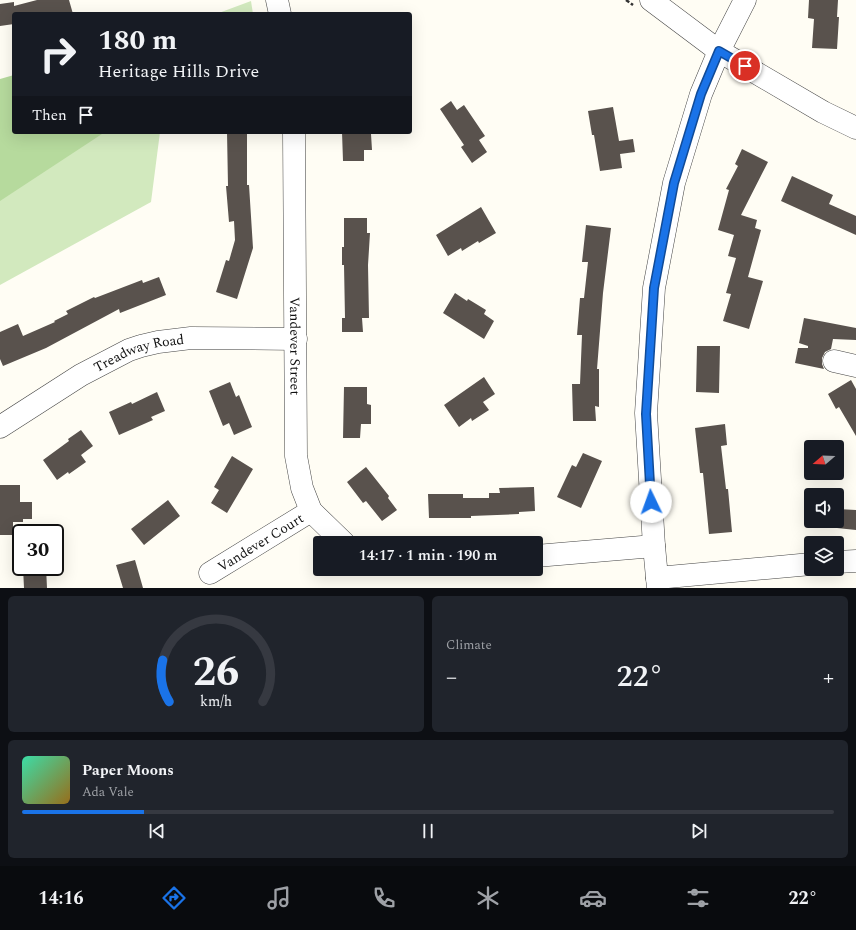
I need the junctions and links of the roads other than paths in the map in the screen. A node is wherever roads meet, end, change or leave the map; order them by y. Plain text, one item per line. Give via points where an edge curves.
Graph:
1 (277, 0) edge
2 (652, 0) edge
3 (745, 0) edge
4 (280, 12) edge
5 (719, 51) junction
6 (856, 128) edge
7 (294, 134) edge
8 (296, 338) junction
9 (834, 361) dead end
10 (856, 366) edge
11 (0, 427) edge
12 (311, 511) junction
13 (337, 536) edge
14 (654, 546) junction
15 (543, 555) edge
16 (856, 561) edge
17 (844, 562) edge
18 (804, 565) edge
19 (210, 573) dead end
20 (657, 583) edge

1 - 4 street
2 - 5 street
3 - 5 street
5 - 6 street via 823,112
5 - 14 street via 701,94 674,183 654,288 646,414
7 - 8 street, Vandever Street
8 - 11 street, Treadway Road via 191,338 141,346 80,376
8 - 12 street, Vandever Street via 296,456 302,488
9 - 10 street
12 - 13 street, Vandever Street
12 - 19 street, Vandever Court
14 - 15 street
14 - 20 street
16 - 17 street
18 - 20 street

